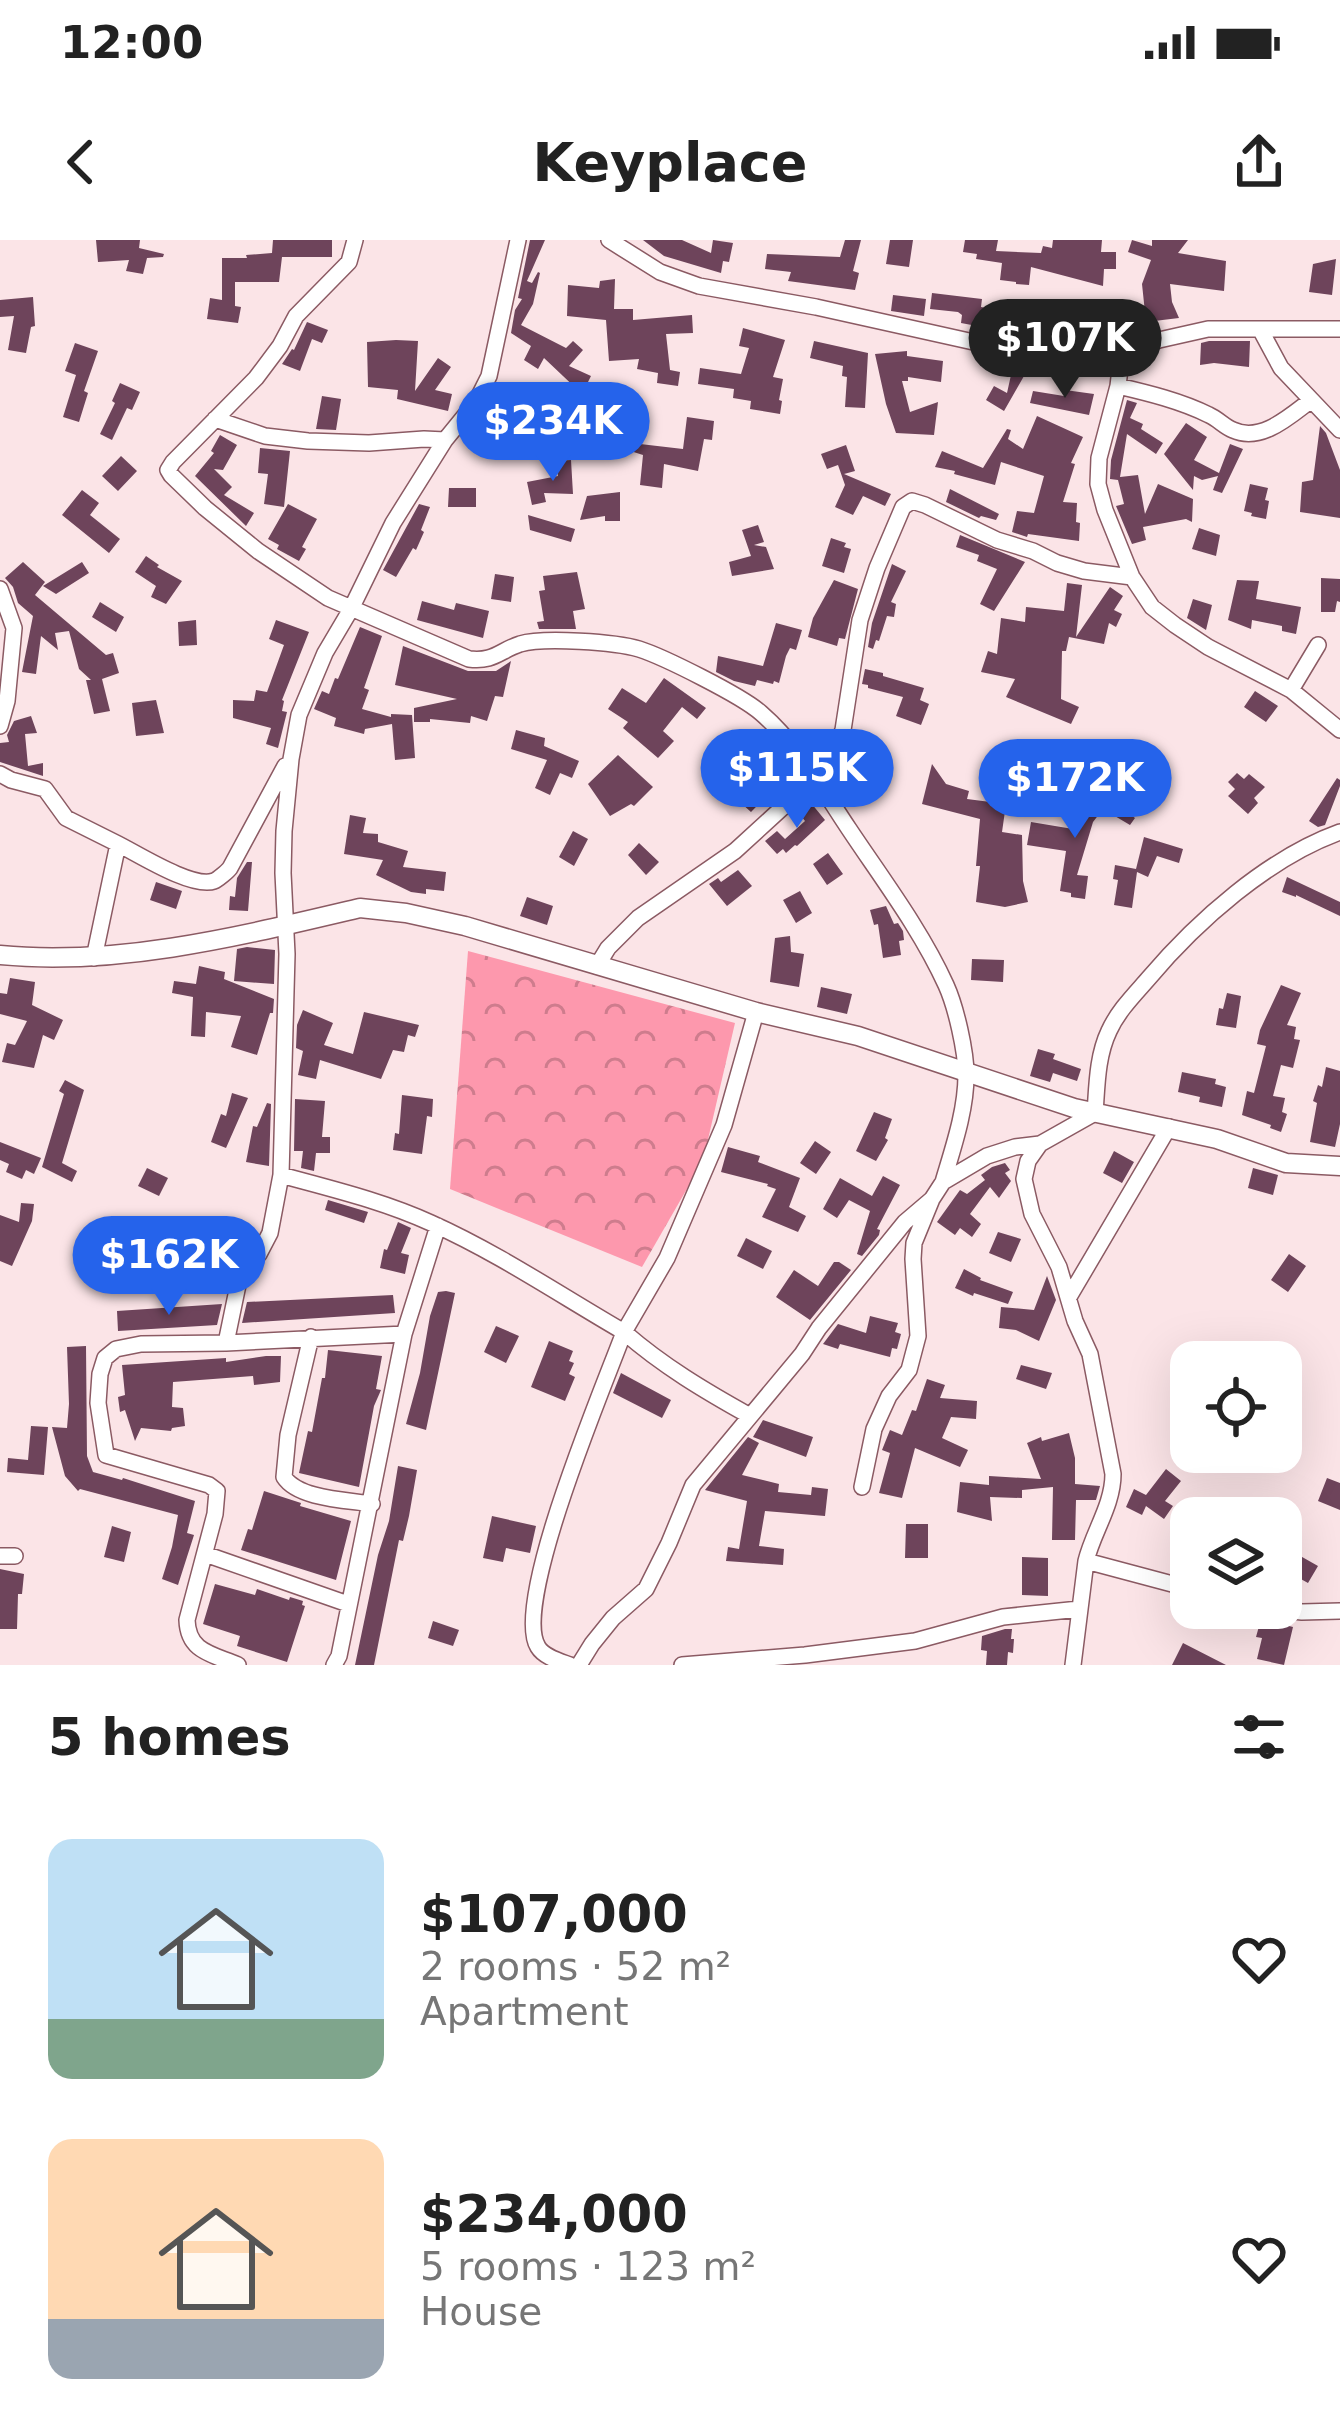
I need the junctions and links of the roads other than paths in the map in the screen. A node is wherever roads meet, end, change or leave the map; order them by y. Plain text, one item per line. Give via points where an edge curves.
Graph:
1 (355, 240) edge
2 (518, 240) edge
3 (609, 240) edge
4 (1259, 329) junction
5 (1340, 329) edge
6 (1122, 351) junction
7 (1118, 386) junction
8 (1310, 401) junction
9 (215, 419) junction
10 (1340, 430) edge
11 (445, 440) junction
12 (1132, 577) junction
13 (0, 590) edge
14 (351, 609) junction
15 (1318, 645) dead end
16 (1291, 690) junction
17 (0, 725) edge
18 (1340, 730) edge
19 (291, 759) junction
20 (0, 774) edge
21 (820, 782) junction
22 (1340, 832) edge
23 (118, 844) junction
24 (286, 924) junction
25 (0, 955) edge
26 (94, 958) junction
27 (597, 966) junction
28 (756, 1012) junction
29 (966, 1074) junction
30 (1095, 1113) junction
31 (1169, 1127) junction
32 (1040, 1144) junction
33 (1340, 1166) edge
34 (281, 1174) junction
35 (943, 1182) junction
36 (932, 1199) junction
37 (438, 1226) junction
38 (1069, 1297) junction
39 (624, 1332) junction
40 (404, 1334) junction
41 (311, 1337) junction
42 (226, 1343) junction
43 (750, 1416) junction
44 (862, 1487) dead end
45 (372, 1504) junction
46 (205, 1554) junction
47 (1086, 1562) junction
48 (1170, 1584) edge
49 (348, 1604) junction
50 (1079, 1609) junction
51 (1340, 1611) edge
52 (1302, 1612) edge
53 (238, 1665) edge
54 (334, 1665) edge
55 (574, 1665) edge
56 (682, 1665) edge
57 (1073, 1665) edge

1 - 9 street via 349,262
2 - 11 street via 489,376
3 - 6 street via 699,286 1005,349
4 - 5 street
4 - 6 street via 1194,332
4 - 8 street
6 - 7 street
7 - 8 street via 1210,415 1240,433 1277,425
7 - 12 street via 1098,484
8 - 10 street
9 - 11 street via 308,441
9 - 14 street via 173,462 171,475 258,551
11 - 14 street
12 - 16 street via 1175,625
12 - 21 street via 1057,563 912,501 893,525 871,585 843,730
13 - 17 street via 14,646
14 - 19 street via 299,715
14 - 21 street via 469,659 523,643 644,650 758,710
15 - 16 street
16 - 18 street
19 - 23 street via 216,880 186,878
19 - 24 street
20 - 23 street via 45,789 66,818
21 - 27 street via 638,918
21 - 29 street via 948,988
22 - 30 street via 1230,897 1159,966 1111,1028
23 - 26 street
24 - 26 street
24 - 27 street via 383,910
24 - 34 street
25 - 26 street
27 - 28 street
28 - 29 street
28 - 39 street via 724,1125 667,1258
29 - 30 street
29 - 35 street
30 - 31 street
30 - 32 street
31 - 33 street via 1286,1162
31 - 38 street
32 - 35 street via 987,1156
32 - 38 street via 1028,1161 1026,1197
34 - 37 street
34 - 42 street via 270,1233 238,1285
35 - 36 street
36 - 43 street
36 - 44 street via 914,1243 918,1336 909,1370 874,1430
37 - 39 street
37 - 40 street
38 - 47 street via 1113,1474
39 - 43 street via 683,1379
39 - 55 street via 557,1512 533,1610 538,1649
40 - 41 street
40 - 45 street
41 - 42 street
41 - 45 street via 284,1478 304,1492
42 - 46 street via 125,1346 105,1358 100,1374 106,1455 217,1491
43 - 55 street via 693,1486 646,1589
45 - 49 street
46 - 49 street
46 - 53 street via 188,1636
47 - 48 street
47 - 50 street
49 - 54 street
50 - 56 street via 1003,1617 915,1641
50 - 57 street
51 - 52 street

